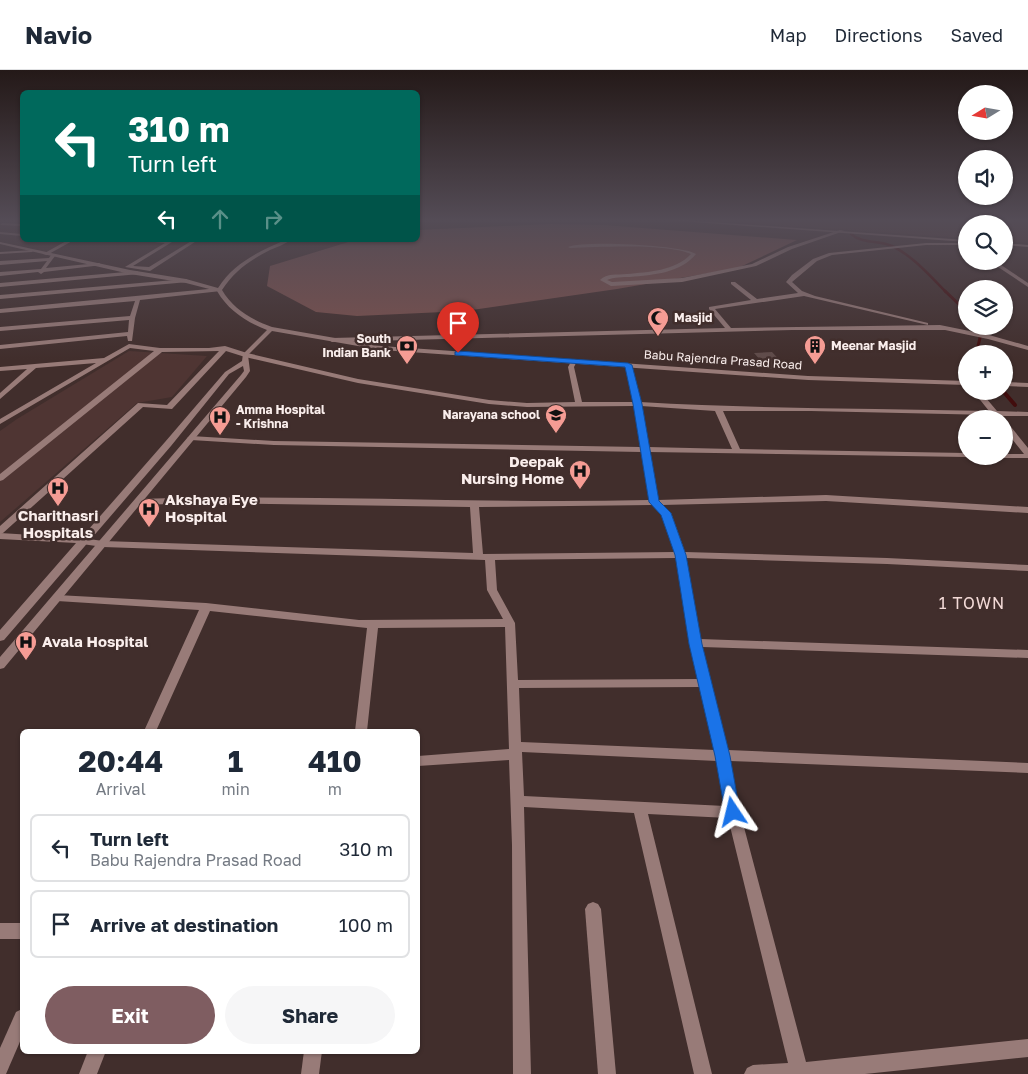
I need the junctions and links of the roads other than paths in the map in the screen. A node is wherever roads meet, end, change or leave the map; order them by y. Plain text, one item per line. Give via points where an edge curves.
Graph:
1 (45, 266) edge
2 (89, 266) edge
3 (103, 266) edge
4 (130, 266) edge
5 (155, 266) edge
6 (238, 266) edge
7 (678, 266) edge
8 (750, 266) edge
9 (808, 266) edge
10 (42, 270) junction
11 (1004, 270) edge
12 (137, 273) junction
13 (0, 274) edge
14 (186, 281) junction
15 (35, 282) junction
16 (733, 284) dead end
17 (0, 285) edge
18 (1028, 285) edge
19 (220, 290) junction
20 (804, 294) junction
21 (27, 295) junction
22 (0, 297) edge
23 (138, 299) junction
24 (756, 301) junction
25 (17, 310) junction
26 (0, 311) edge
27 (10, 316) dead end
28 (132, 318) junction
29 (5, 323) dead end
30 (945, 328) junction
31 (271, 329) junction
32 (729, 329) junction
33 (0, 330) edge
34 (131, 334) junction
35 (331, 340) junction
36 (130, 346) junction
37 (0, 348) edge
38 (225, 348) junction
39 (1028, 348) edge
40 (160, 350) junction
41 (107, 359) junction
42 (245, 359) junction
43 (574, 361) junction
44 (628, 365) junction
45 (34, 366) junction
46 (0, 369) edge
47 (958, 383) edge
48 (1013, 384) edge
49 (1028, 385) edge
50 (0, 397) edge
51 (984, 400) edge
52 (637, 404) junction
53 (579, 405) junction
54 (718, 410) junction
55 (992, 410) edge
56 (1028, 414) edge
57 (958, 415) edge
58 (1013, 415) edge
59 (0, 422) edge
60 (1013, 434) edge
61 (191, 438) junction
62 (644, 450) junction
63 (737, 451) junction
64 (1028, 452) edge
65 (958, 455) edge
66 (1013, 456) edge
67 (1028, 456) edge
68 (0, 478) edge
69 (138, 502) junction
70 (654, 502) junction
71 (474, 504) junction
72 (1028, 510) edge
73 (0, 531) edge
74 (0, 536) edge
75 (82, 541) junction
76 (102, 544) junction
77 (680, 555) junction
78 (484, 556) junction
79 (1028, 568) edge
80 (57, 598) junction
81 (206, 607) junction
82 (510, 623) junction
83 (373, 624) junction
84 (0, 637) edge
85 (696, 644) junction
86 (1028, 654) edge
87 (0, 665) edge
88 (705, 682) junction
89 (512, 684) junction
90 (151, 729) edge
91 (361, 729) edge
92 (515, 751) junction
93 (723, 756) junction
94 (420, 761) edge
95 (1028, 768) edge
96 (516, 801) junction
97 (640, 808) junction
98 (733, 812) junction
99 (593, 910) dead end
100 (20, 931) edge
101 (0, 932) edge
102 (20, 1023) edge
103 (1028, 1048) edge
104 (96, 1054) edge
105 (313, 1054) edge
106 (0, 1068) edge
107 (799, 1073) edge
108 (88, 1074) edge
109 (310, 1074) edge
110 (522, 1074) edge
111 (607, 1074) edge
112 (703, 1074) edge
113 (752, 1074) edge

1 - 10 street
2 - 10 street
3 - 12 street
4 - 5 street via 150,269
6 - 19 street
7 - 8 street via 603,280 612,284 676,281
9 - 20 street via 789,282
10 - 13 street
10 - 15 street
11 - 18 street
12 - 14 street
12 - 15 street
14 - 19 street
14 - 21 street
15 - 17 street
15 - 21 street
16 - 24 street
19 - 23 street
19 - 31 street, Babu Rajendra Prasad Road via 238,312
20 - 24 street
20 - 30 street
21 - 22 street
21 - 25 street
23 - 25 street
23 - 28 street
24 - 32 street via 711,308
25 - 26 street
25 - 27 street
28 - 33 street
28 - 34 street
29 - 33 street
30 - 32 street
30 - 39 street
31 - 35 street, Babu Rajendra Prasad Road
31 - 42 street
32 - 35 street
34 - 36 street
34 - 37 street
35 - 43 street, Babu Rajendra Prasad Road via 381,348
36 - 40 street
36 - 41 street
38 - 40 street
38 - 42 street
38 - 73 street via 169,407 141,405
40 - 68 street
41 - 45 street
41 - 59 street
42 - 53 street via 489,402
42 - 61 street via 247,371 244,376
42 - 75 street via 227,373
43 - 44 street, Babu Rajendra Prasad Road
43 - 53 street via 572,367
44 - 47 street, Babu Rajendra Prasad Road via 808,378
44 - 52 street
45 - 46 street
45 - 50 street
48 - 49 street
51 - 55 street
52 - 53 street
52 - 54 street
52 - 62 street
54 - 57 street
54 - 63 street
56 - 58 street
60 - 64 street
61 - 62 street via 274,444
61 - 69 street
62 - 63 street
62 - 70 street
63 - 65 street
66 - 67 street
69 - 71 street
69 - 76 street
70 - 71 street
70 - 72 street via 826,498
70 - 77 street via 666,513
71 - 78 street
74 - 75 street
75 - 76 street
75 - 84 street
76 - 78 street
76 - 80 street
77 - 78 street
77 - 79 street
77 - 85 street
78 - 82 street via 492,590
80 - 81 street
80 - 87 street
81 - 83 street
81 - 90 street
82 - 83 street
82 - 89 street
83 - 91 street
85 - 86 street
85 - 88 street
88 - 89 street
88 - 93 street
89 - 92 street
92 - 93 street
92 - 94 street
92 - 96 street
93 - 95 street
93 - 98 street
96 - 97 street
96 - 110 street
97 - 98 street
97 - 112 street
98 - 107 street
99 - 111 street
100 - 101 street
102 - 106 street
103 - 107 street
104 - 108 street
105 - 109 street
107 - 113 street

